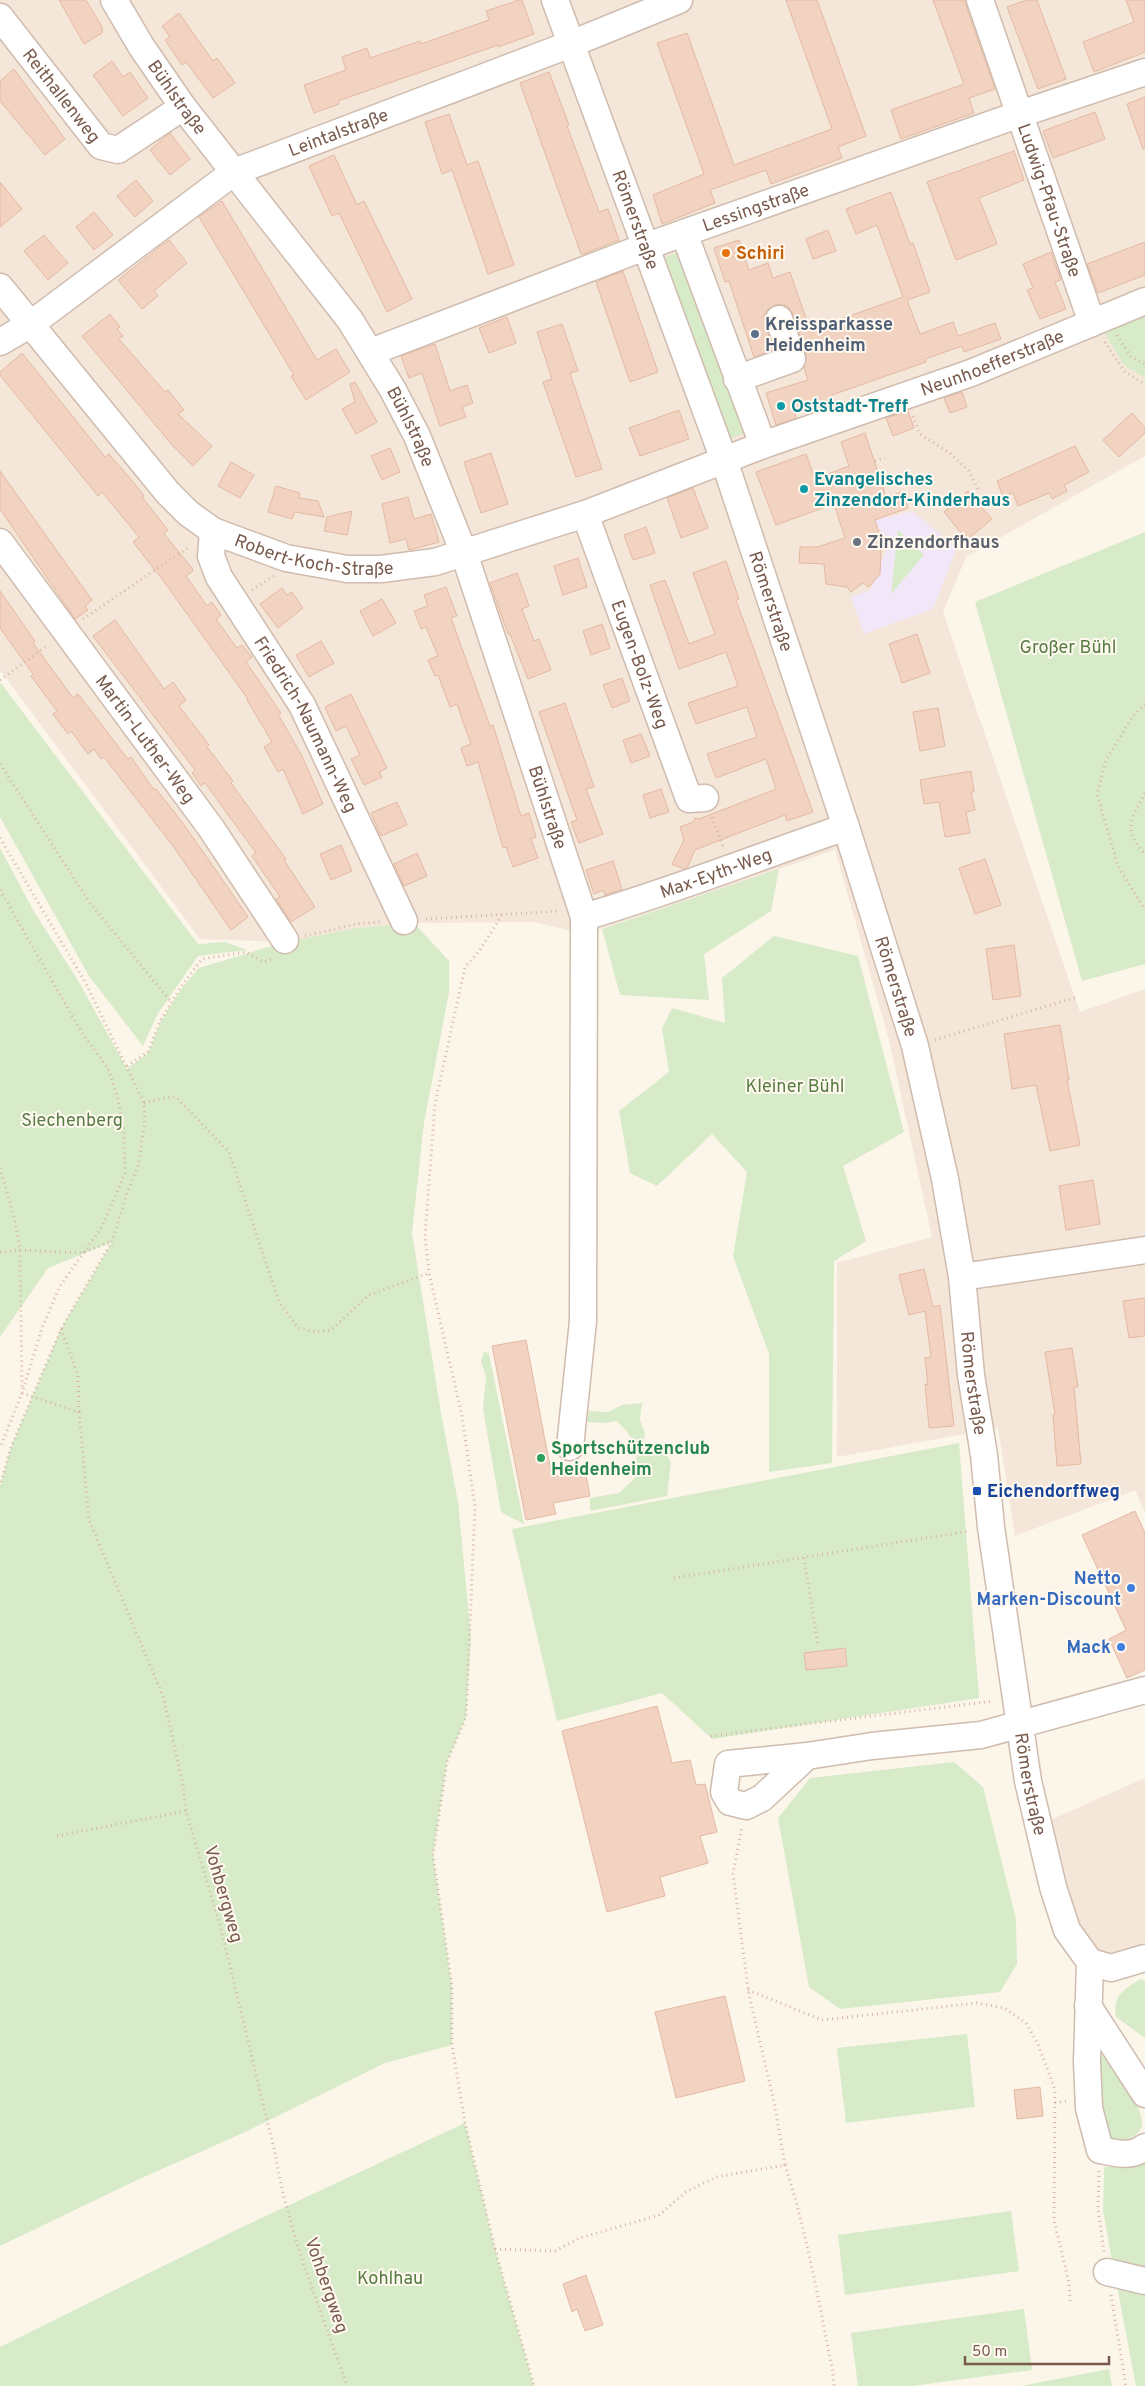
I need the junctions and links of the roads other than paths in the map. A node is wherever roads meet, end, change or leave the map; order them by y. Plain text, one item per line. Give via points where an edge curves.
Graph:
1 (114, 0) edge
2 (554, 0) edge
3 (679, 0) edge
4 (980, 0) edge
5 (0, 18) edge
6 (571, 44) junction
7 (1145, 72) edge
8 (183, 107) junction
9 (1020, 114) junction
10 (234, 172) junction
11 (684, 233) junction
12 (647, 246) junction
13 (0, 287) edge
14 (1145, 301) edge
15 (779, 319) dead end
16 (1100, 320) junction
17 (31, 324) junction
18 (0, 342) edge
19 (371, 352) junction
20 (737, 379) junction
21 (763, 445) junction
22 (724, 460) junction
23 (585, 514) junction
24 (213, 531) junction
25 (0, 542) edge
26 (464, 553) junction
27 (705, 798) road end
28 (846, 827) junction
29 (572, 914) junction
30 (404, 921) dead end
31 (285, 940) road end
32 (1145, 1250) edge
33 (962, 1277) junction
34 (570, 1447) dead end
35 (1145, 1690) edge
36 (1019, 1726) junction
37 (807, 1756) junction
38 (1145, 1958) edge
39 (1090, 1962) junction
40 (1088, 2006) junction
41 (1145, 2094) edge
42 (1145, 2147) edge
43 (1107, 2272) dead end
44 (1145, 2281) edge

1 - 8 street, Bühlstraße
2 - 6 street, Römerstraße
3 - 6 street, Leintalstraße
4 - 9 street, Ludwig-Pfau-Straße
5 - 8 street, Reithallenweg via 101,146 118,150
6 - 10 street, Leintalstraße
6 - 12 street, Römerstraße
7 - 9 street, Lessingstraße
8 - 10 street, Bühlstraße
9 - 11 street, Lessingstraße
9 - 16 street, Ludwig-Pfau-Straße
10 - 17 street, Leintalstraße
10 - 19 street, Bühlstraße via 332,295
11 - 12 street, Lessingstraße
11 - 20 street
12 - 19 street, Lessingstraße
12 - 22 street, Römerstraße
13 - 17 street, Robert-Koch-Straße
14 - 16 street, Neunhoefferstraße
15 - 20 street via 792,359
16 - 21 street, Neunhoefferstraße via 905,397
17 - 18 street
17 - 24 street, Robert-Koch-Straße via 168,493
19 - 26 street, Bühlstraße via 417,436
20 - 21 street
21 - 22 street, Neunhoefferstraße
22 - 23 street, Robert-Koch-Straße
22 - 28 street, Römerstraße
23 - 26 street, Robert-Koch-Straße
23 - 27 street, Eugen-Bolz-Weg via 689,800
24 - 26 street, Robert-Koch-Straße via 273,555 347,569 381,569 435,562
24 - 30 street, Friedrich-Naumann-Weg via 210,545 214,565 302,705
25 - 31 street, Martin-Luther-Weg via 211,828
26 - 29 street, Bühlstraße
28 - 29 street, Max-Eyth-Weg via 663,894
28 - 33 street, Römerstraße via 915,1046
29 - 34 street via 583,1321
32 - 33 street
33 - 36 street, Römerstraße via 971,1375
35 - 36 street
36 - 37 street via 981,1735
36 - 39 street, Römerstraße via 1037,1826 1053,1887 1067,1930
37 - 37 street via 728,1764 724,1792 730,1802 746,1806 762,1798
38 - 39 street via 1111,1968
39 - 40 street
40 - 41 street
40 - 42 street via 1088,2108 1100,2150 1124,2155 1137,2153
43 - 44 street

